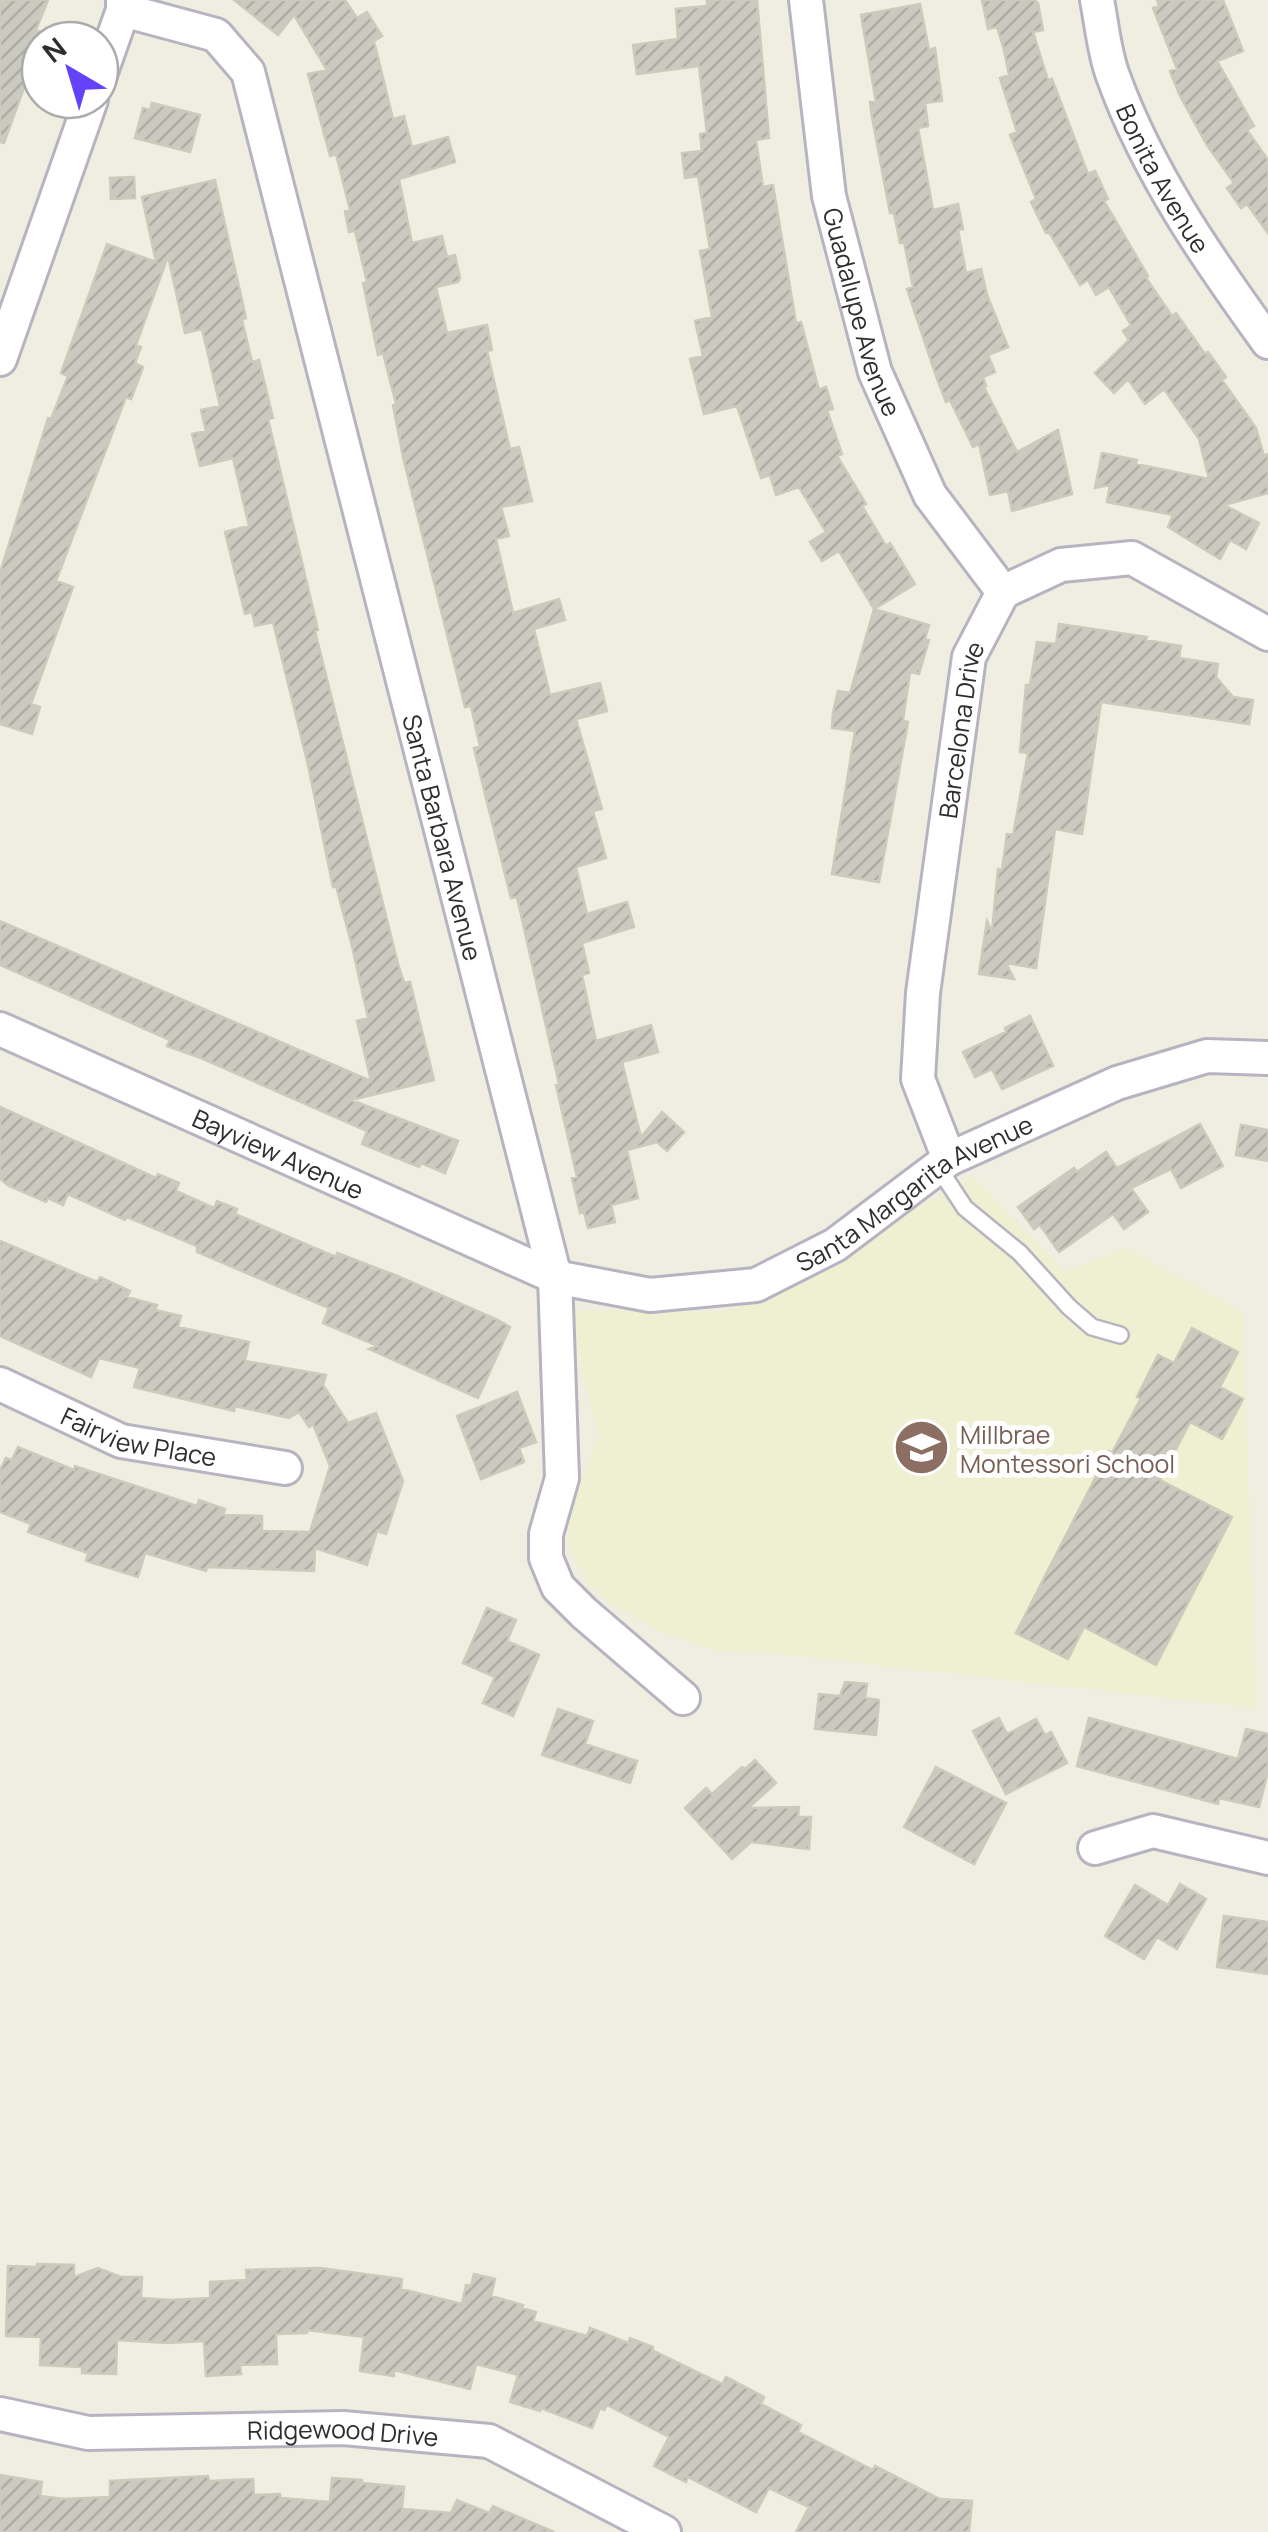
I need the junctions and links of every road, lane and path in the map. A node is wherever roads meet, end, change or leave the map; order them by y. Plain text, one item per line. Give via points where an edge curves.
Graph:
1 (806, 0) edge
2 (1097, 0) edge
3 (123, 5) edge
4 (84, 120) edge
5 (1268, 342) edge
6 (0, 359) edge
7 (1003, 592) junction
8 (1266, 627) edge
9 (0, 1029) edge
10 (1268, 1058) edge
11 (943, 1163) junction
12 (555, 1277) junction
13 (1120, 1336) dead end
14 (0, 1384) edge
15 (285, 1468) dead end
16 (683, 1698) dead end
17 (1095, 1848) dead end
18 (1268, 1858) edge
19 (0, 2414) edge
20 (664, 2532) edge

1 - 7 street, Guadalupe Avenue via 829,196 874,372 930,495
2 - 5 street, Bonita Avenue via 1112,74 1161,180
3 - 12 street, Santa Barbara Avenue via 216,35 248,72
4 - 6 street
7 - 8 street via 1062,565 1132,558
7 - 11 street, Barcelona Drive via 970,658 922,994 918,1079
9 - 12 street, Bayview Avenue
10 - 11 street, Santa Margarita Avenue via 1206,1056 1117,1083
11 - 12 street, Santa Margarita Avenue via 835,1245 756,1285 650,1295
11 - 13 lane via 965,1208 1092,1327
12 - 16 street, Santa Barbara Avenue via 562,1478 546,1558 558,1587
14 - 15 street, Fairview Place via 121,1441
17 - 18 street via 1153,1831
19 - 20 street, Ridgewood Drive via 88,2433 343,2428 489,2441

